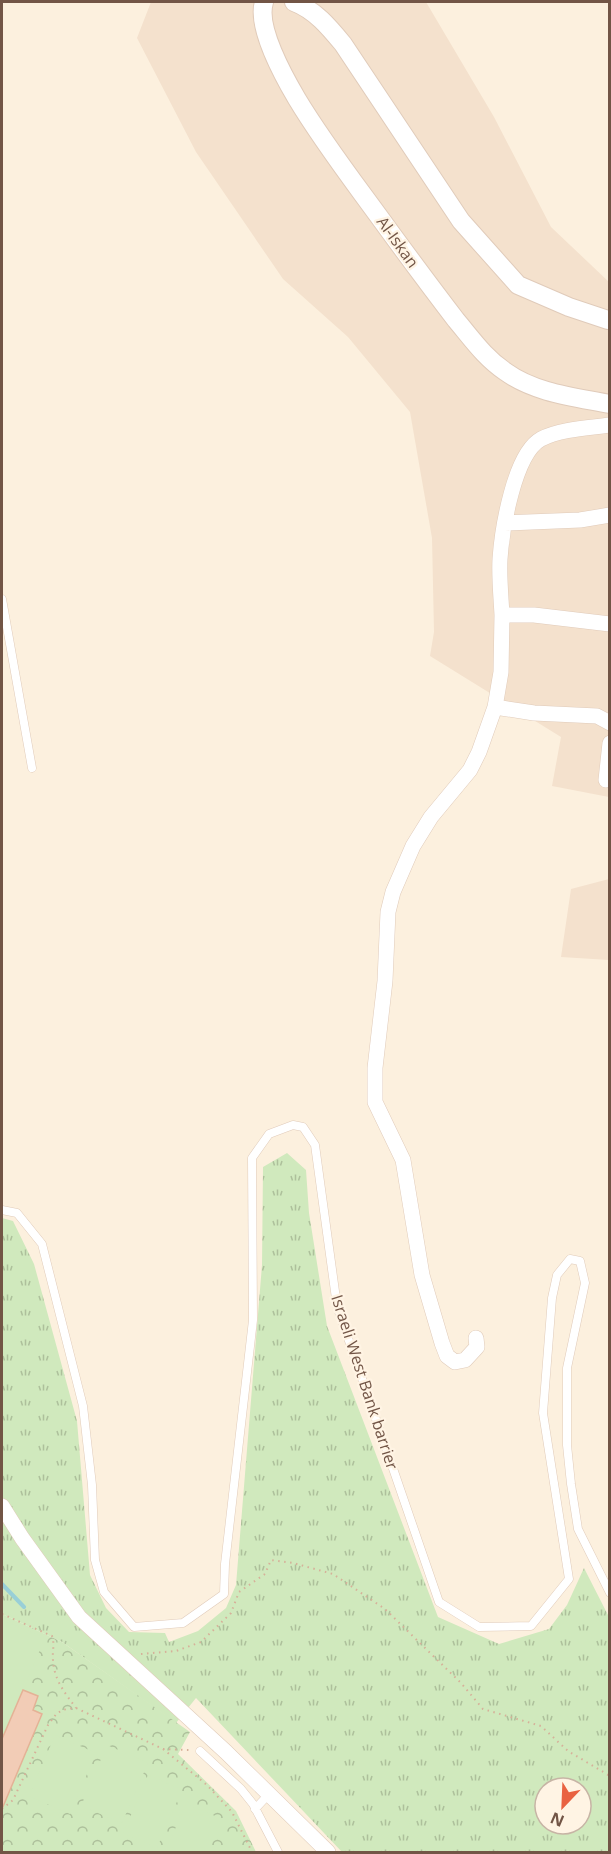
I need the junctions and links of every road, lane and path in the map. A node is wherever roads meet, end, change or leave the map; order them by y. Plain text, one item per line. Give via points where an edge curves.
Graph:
1 (264, 2) edge
2 (294, 2) edge
3 (608, 320) edge
4 (609, 404) edge
5 (609, 425) edge
6 (609, 515) edge
7 (505, 523) junction
8 (2, 599) edge
9 (502, 615) junction
10 (609, 624) edge
11 (495, 707) junction
12 (609, 723) edge
13 (609, 743) edge
14 (32, 768) dead end
15 (606, 780) dead end
16 (2, 1209) edge
17 (476, 1338) dead end
18 (2, 1506) edge
19 (609, 1593) edge
20 (2, 1614) edge
21 (121, 1655) junction
22 (76, 1708) junction
23 (163, 1749) junction
24 (200, 1751) joint
25 (609, 1776) edge
26 (269, 1794) junction
27 (2, 1809) edge
28 (255, 1809) junction
29 (252, 1852) edge
30 (278, 1852) edge
31 (328, 1852) edge

1 - 4 street, Al-Iskan via 268,40 296,98 426,282 485,356 532,386
2 - 3 street via 323,21 343,44 461,221 518,285
5 - 7 street via 557,434 531,447 522,460
6 - 7 street
7 - 9 street via 500,559
8 - 14 lane
9 - 10 street
9 - 11 street via 501,672
11 - 12 street via 597,716
11 - 17 street via 470,770 431,817 393,892 387,912 385,981 375,1068 375,1102 403,1160 422,1275 447,1356 455,1362 465,1360 477,1347
13 - 15 street
16 - 19 lane, Israeli West Bank barrier via 17,1213 42,1244 83,1406 95,1560 104,1592 134,1627 183,1623 224,1594 253,1320 252,1158 268,1134 293,1125 303,1126 315,1145 337,1306 439,1602 479,1627 531,1626 569,1579 543,1413 557,1275 570,1259 580,1261 585,1283 567,1368 569,1465 578,1529
18 - 21 street via 79,1617
20 - 22 path via 52,1636 58,1682
21 - 25 path via 176,1652 201,1642 231,1613 239,1592 265,1574 271,1560 293,1563 333,1574 385,1609 483,1709 541,1726 568,1751
21 - 26 street
22 - 23 path
22 - 27 path via 57,1713 48,1725 13,1800
23 - 24 path
23 - 29 path via 207,1785 232,1812
24 - 28 lane via 241,1789
26 - 28 lane
26 - 31 street
28 - 30 lane

